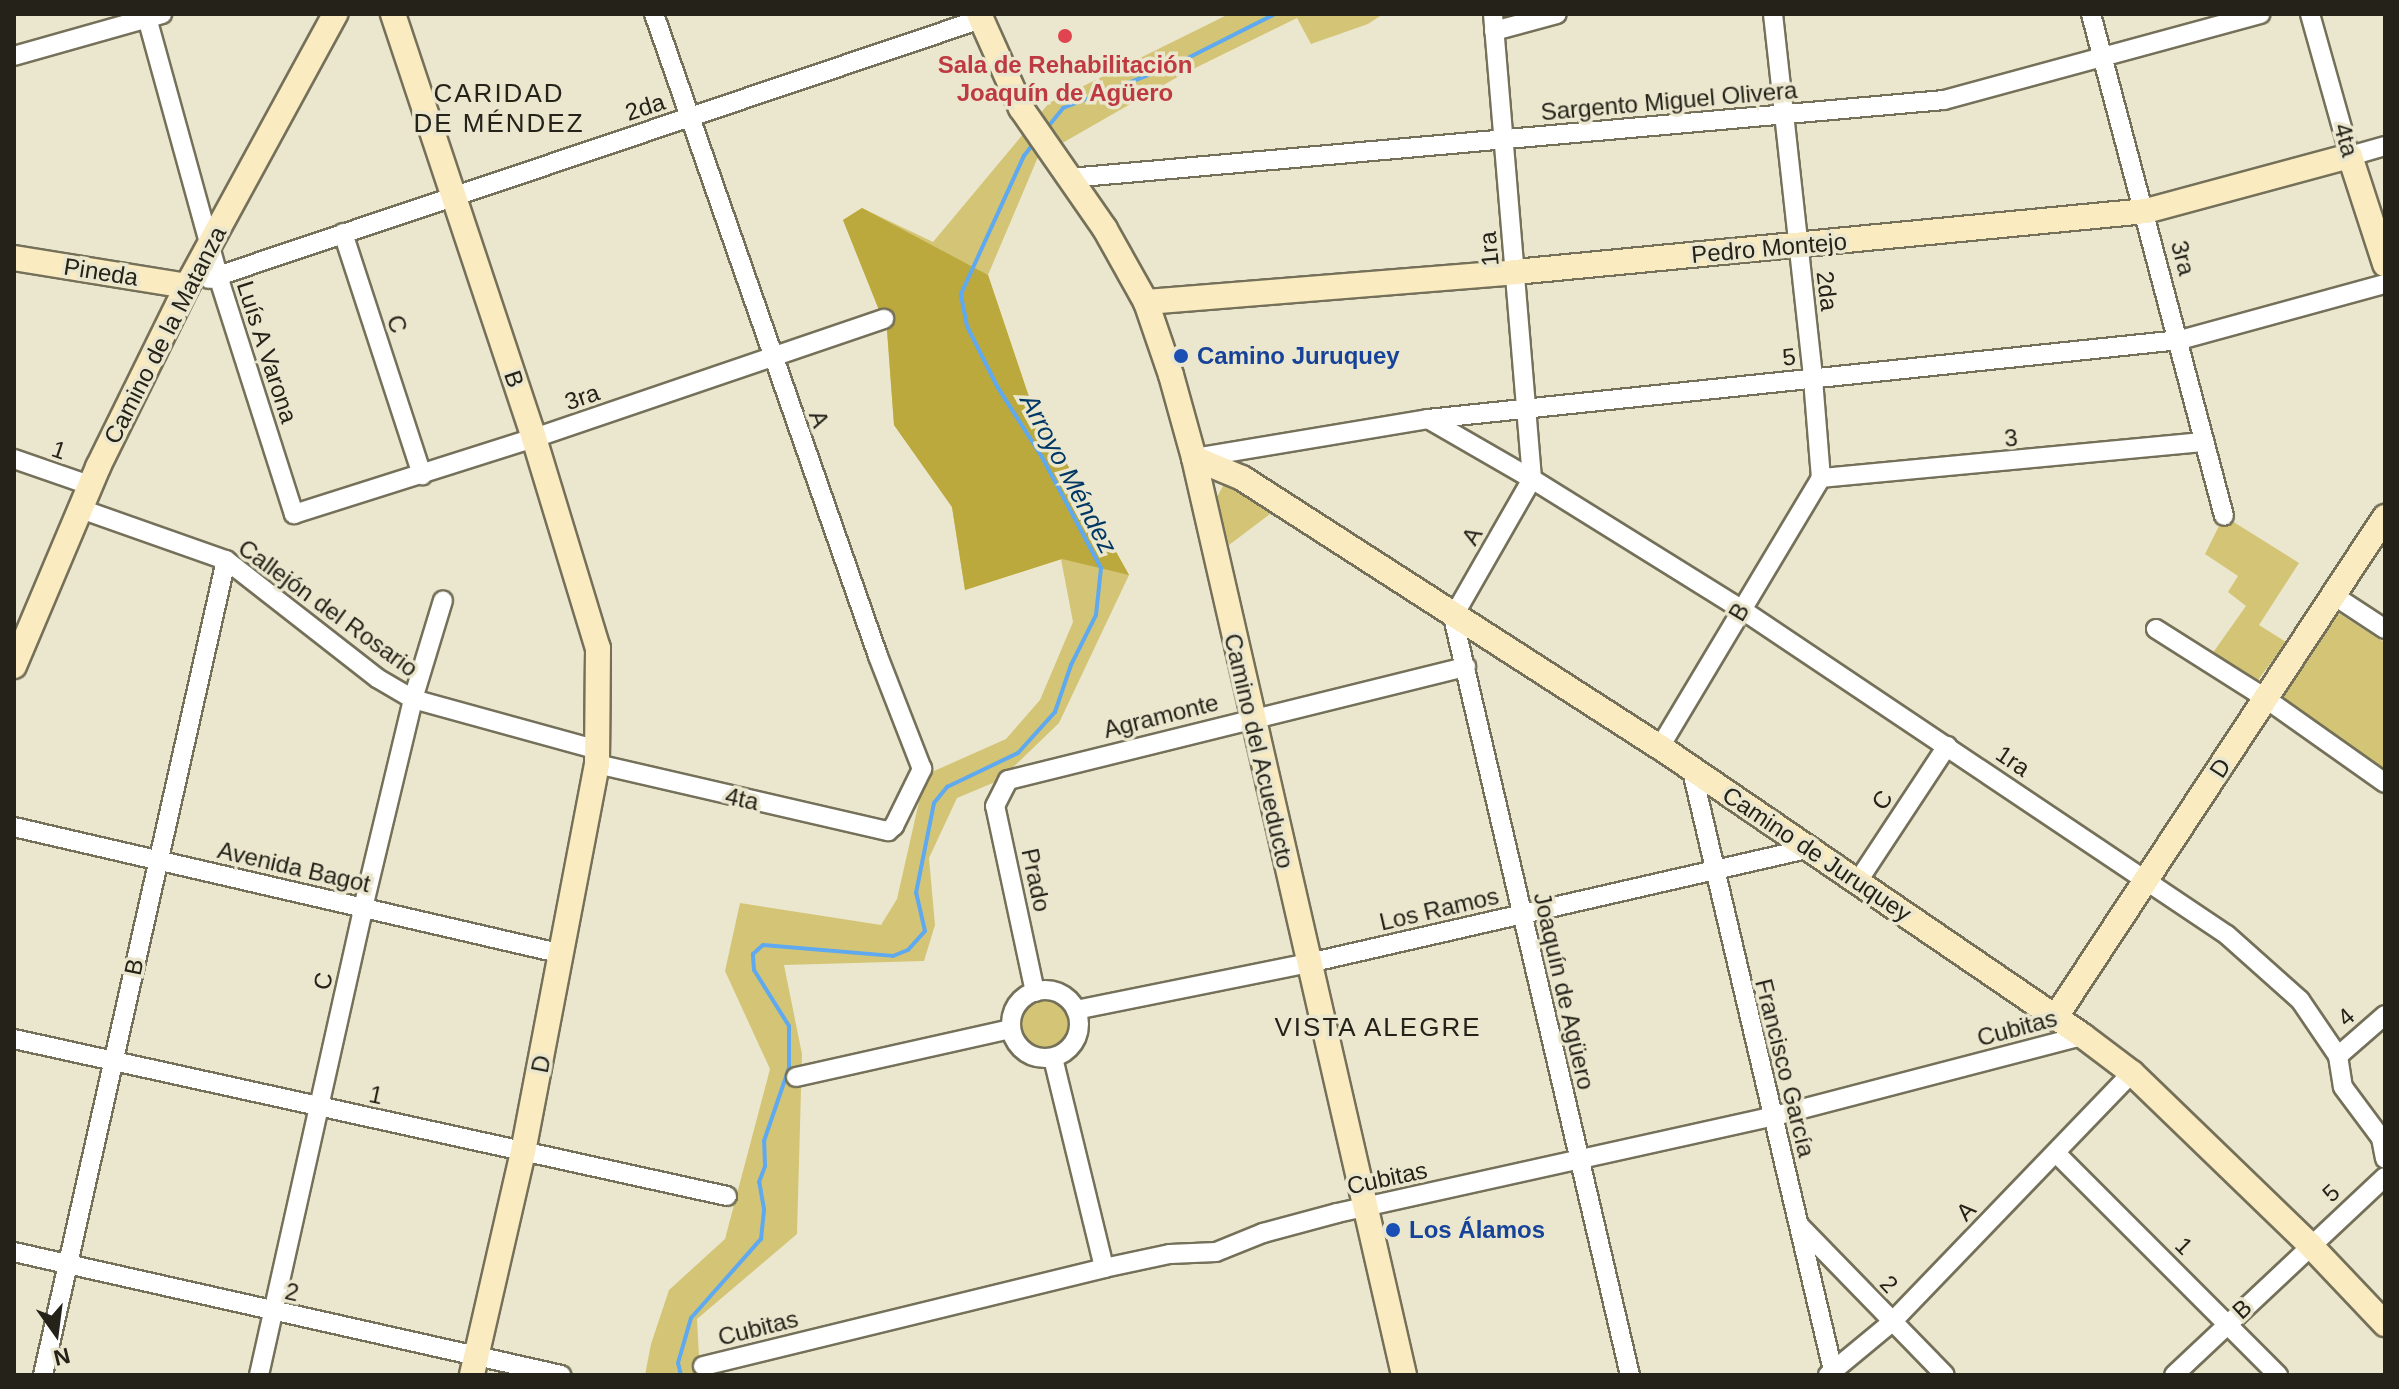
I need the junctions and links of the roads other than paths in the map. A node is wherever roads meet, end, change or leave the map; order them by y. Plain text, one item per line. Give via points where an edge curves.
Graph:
1 (335, 14) edge
2 (393, 14) edge
3 (654, 14) edge
4 (1557, 14) edge
5 (1773, 14) edge
6 (2091, 14) edge
7 (2261, 14) edge
8 (2310, 14) edge
9 (152, 15) edge
10 (980, 16) edge
11 (1494, 23) edge
12 (14, 56) edge
13 (2103, 56) junction
14 (1786, 114) junction
15 (688, 118) junction
16 (1504, 140) junction
17 (2385, 146) edge
18 (2350, 156) junction
19 (1070, 178) junction
20 (452, 196) junction
21 (2146, 211) junction
22 (343, 233) junction
23 (1797, 245) junction
24 (209, 246) junction
25 (14, 258) edge
26 (2385, 264) edge
27 (1515, 272) junction
28 (218, 276) junction
29 (2385, 284) edge
30 (187, 286) junction
31 (1146, 302) junction
32 (884, 319) dead end
33 (2180, 340) junction
34 (772, 357) junction
35 (1813, 379) junction
36 (1526, 409) junction
37 (1428, 419) junction
38 (534, 438) junction
39 (2204, 442) junction
40 (1194, 458) junction
41 (14, 459) edge
42 (422, 475) junction
43 (1821, 478) junction
44 (1532, 479) junction
45 (89, 485) junction
46 (78, 508) junction
47 (294, 514) joint
48 (2224, 516) dead end
49 (2385, 517) edge
50 (226, 560) junction
51 (2333, 595) junction
52 (443, 600) dead end
53 (1741, 609) junction
54 (1453, 617) junction
55 (2156, 629) dead end
56 (2385, 629) edge
57 (14, 666) edge
58 (1466, 667) junction
59 (2265, 698) junction
60 (413, 699) junction
61 (1252, 718) junction
62 (1947, 746) junction
63 (1660, 747) junction
64 (598, 757) junction
65 (1692, 771) junction
66 (1008, 780) joint
67 (2385, 783) edge
68 (14, 827) edge
69 (888, 831) joint
70 (1811, 848) junction
71 (157, 860) junction
72 (1713, 870) junction
73 (2147, 880) junction
74 (1858, 881) junction
75 (363, 908) junction
76 (1522, 914) junction
77 (563, 954) junction
78 (1309, 963) junction
79 (1035, 992) junction
80 (1076, 1010) junction
81 (2385, 1015) edge
82 (2055, 1018) junction
83 (1011, 1029) junction
84 (2083, 1036) junction
85 (14, 1039) edge
86 (2338, 1056) junction
87 (1053, 1058) junction
88 (114, 1061) junction
89 (2132, 1073) junction
90 (796, 1077) dead end
91 (320, 1107) junction
92 (1771, 1117) junction
93 (523, 1152) junction
94 (2056, 1153) junction
95 (2385, 1159) edge
96 (1579, 1161) junction
97 (2385, 1177) edge
98 (727, 1196) dead end
99 (1363, 1207) junction
100 (1799, 1224) junction
101 (2310, 1245) junction
102 (14, 1252) edge
103 (67, 1264) junction
104 (1104, 1268) junction
105 (273, 1313) junction
106 (1892, 1322) junction
107 (2227, 1323) junction
108 (2385, 1324) edge
109 (475, 1366) edge
110 (703, 1366) dead end
111 (43, 1375) edge
112 (259, 1375) edge
113 (561, 1375) edge
114 (1404, 1375) edge
115 (1630, 1375) edge
116 (1832, 1375) edge
117 (1945, 1375) edge
118 (2174, 1375) edge
119 (2278, 1375) edge

1 - 24 street, Camino de la Matanza
2 - 20 street, B
3 - 15 street, A
4 - 11 street
5 - 14 street, 2da
6 - 13 street, 3ra
7 - 13 street, Sargento Miguel Olivera
8 - 18 street, 4ta
9 - 12 street
9 - 24 street, Luís A Varona
10 - 15 street, 2da
10 - 19 street, Camino del Acueducto via 1021,108
11 - 16 street, 1ra
13 - 14 street, Sargento Miguel Olivera via 1944,100
13 - 21 street, 3ra
14 - 16 street, Sargento Miguel Olivera
14 - 23 street, 2da
15 - 20 street, 2da
15 - 34 street, A
16 - 19 street, Sargento Miguel Olivera
16 - 27 street, 1ra
17 - 18 street, Pedro Montejo
18 - 21 street, Pedro Montejo
18 - 26 street, 4ta
19 - 31 street, Camino del Acueducto
20 - 22 street, 2da
20 - 38 street, B
21 - 23 street, Pedro Montejo
21 - 33 street, 3ra
22 - 28 street, 2da
22 - 42 street, C
23 - 27 street, Pedro Montejo
23 - 35 street, 2da
24 - 28 street, Luís A Varona
24 - 30 street, Camino de la Matanza
25 - 30 street, Pineda
27 - 31 street, Pedro Montejo
27 - 36 street, 1ra
28 - 30 street, 2da
28 - 47 street, Luís A Varona
29 - 33 street, 5
30 - 45 street, Camino de la Matanza
31 - 40 street, Camino del Acueducto
32 - 34 street, 3ra
33 - 35 street, 5
33 - 39 street, 3ra
34 - 38 street, 3ra
34 - 69 street, A via 922,769
35 - 36 street, 5
35 - 43 street, 2da
36 - 37 street, 5
36 - 44 street, 1ra
37 - 40 street, 5
37 - 44 street, 1ra
38 - 42 street, 3ra
38 - 64 street, B via 598,648
39 - 43 street, 3
39 - 48 street, 3ra
40 - 54 street, Camino de Juruquey via 1242,478
40 - 61 street, Camino del Acueducto
41 - 45 street, 1
42 - 47 street, 3ra
43 - 53 street, B
44 - 53 street, 1ra
44 - 54 street, A
45 - 46 street, Camino de la Matanza
46 - 50 street, Callejón del Rosario
46 - 57 street, Camino de la Matanza
49 - 51 street, D
50 - 60 street, Callejón del Rosario via 377,678
50 - 71 street, B
51 - 56 street
51 - 59 street, D
52 - 60 street, C
53 - 62 street, 1ra
53 - 63 street, B
54 - 58 street, Joaquín de Agüero
54 - 63 street, Camino de Juruquey
55 - 59 street
58 - 61 street, Agramonte
58 - 76 street, Joaquín de Agüero
59 - 67 street
59 - 73 street, D
60 - 64 street, Callejón del Rosario
60 - 75 street, C
61 - 66 street, Agramonte
61 - 78 street, Camino del Acueducto
62 - 73 street, 1ra
62 - 74 street, C
63 - 65 street, Camino de Juruquey
64 - 69 street, 4ta
64 - 77 street, D
65 - 70 street, Camino de Juruquey
65 - 72 street, Francisco García
66 - 79 street, Prado via 995,806
68 - 71 street, Avenida Bagot
70 - 72 street, Los Ramos
70 - 74 street, Camino de Juruquey
71 - 75 street, Avenida Bagot
71 - 88 street, B
72 - 76 street, Los Ramos
72 - 92 street, Francisco García
73 - 82 street, D
73 - 86 street, 1ra via 2227,935 2300,1000
74 - 82 street, Camino de Juruquey
75 - 77 street, Avenida Bagot
75 - 91 street, C
76 - 78 street, Los Ramos
76 - 96 street, Joaquín de Agüero
77 - 93 street, D
78 - 80 street, Los Ramos
78 - 99 street, Camino del Acueducto
79 - 80 street via 1064,996
79 - 83 street via 1019,1002
80 - 87 street via 1079,1022 1073,1045
81 - 86 street, 4
82 - 84 street, Camino de Juruquey
83 - 87 street via 1021,1049
83 - 90 street
84 - 89 street, Camino de Juruquey
84 - 92 street, Cubitas
85 - 88 street, 1
86 - 95 street, 1ra via 2343,1087 2381,1138
87 - 104 street
88 - 91 street, 1
88 - 103 street, B
89 - 94 street, A
89 - 101 street, Camino de Juruquey
91 - 93 street, 1
91 - 105 street, C
92 - 96 street, Cubitas
92 - 100 street, Francisco García
93 - 98 street, 1
93 - 109 street, D
94 - 106 street, A
94 - 107 street, 1
96 - 99 street, Cubitas
96 - 115 street, Joaquín de Agüero
97 - 101 street, 5
99 - 104 street, Cubitas via 1263,1233 1216,1252 1170,1254
99 - 114 street, Camino del Acueducto
100 - 106 street, 2
100 - 116 street, Francisco García
101 - 107 street, B
101 - 108 street, Camino de Juruquey
102 - 103 street, 2
103 - 105 street, 2
103 - 111 street, B
104 - 110 street, Cubitas
105 - 109 street, 2
105 - 112 street, C
106 - 116 street, A
106 - 117 street, 2
107 - 118 street, B
107 - 119 street, 1
109 - 113 street, 2

